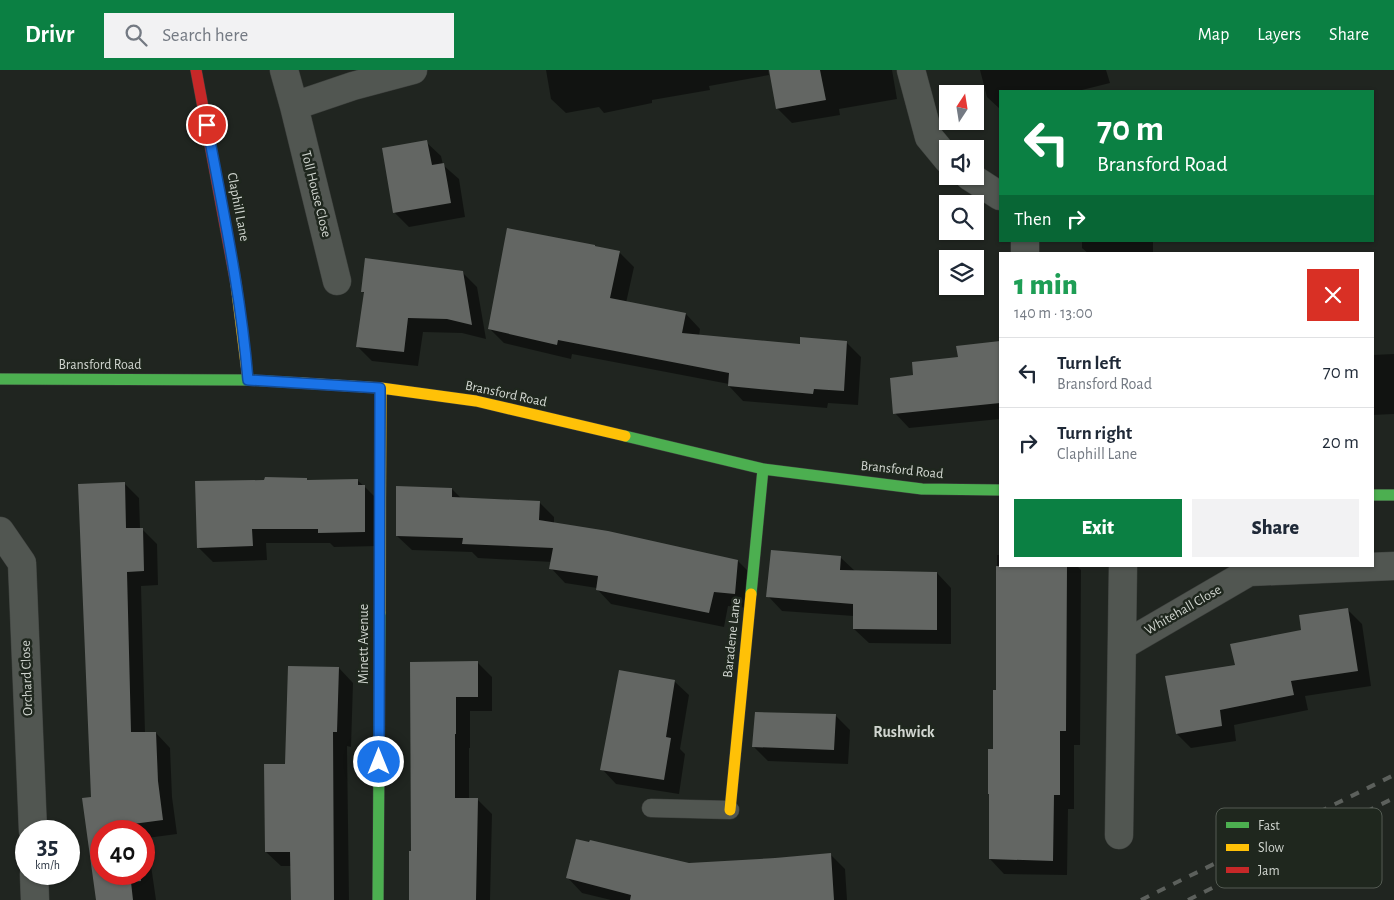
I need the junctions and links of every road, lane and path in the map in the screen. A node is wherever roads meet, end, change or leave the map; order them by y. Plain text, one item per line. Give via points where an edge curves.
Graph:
1 (196, 70) edge
2 (284, 70) edge
3 (413, 70) edge
4 (911, 70) edge
5 (294, 106) junction
6 (939, 149) edge
7 (983, 185) edge
8 (999, 195) edge
9 (337, 281) dead end
10 (0, 379) edge
11 (248, 380) junction
12 (380, 388) junction
13 (763, 469) junction
14 (999, 490) edge
15 (1374, 496) edge
16 (1394, 496) edge
17 (0, 531) edge
18 (1394, 566) edge
19 (1123, 567) edge
20 (1370, 567) edge
21 (1374, 567) edge
22 (1122, 646) junction
23 (651, 808) dead end
24 (730, 810) joint
25 (33, 820) edge
26 (1119, 835) dead end
27 (34, 885) edge
28 (35, 900) edge
29 (378, 900) edge

1 - 11 street, Claphill Lane via 232,254 244,328
2 - 5 street, Toll House Close
3 - 5 street
4 - 6 street via 929,137
5 - 9 street, Toll House Close
7 - 8 street
10 - 11 street, Bransford Road
11 - 12 street, Bransford Road
12 - 13 street, Bransford Road via 476,401
12 - 29 street, Minett Avenue
13 - 14 street, Bransford Road via 922,488
13 - 24 street, Baradene Lane
15 - 16 street
17 - 25 street, Orchard Close via 22,562
18 - 21 street, Whitehall Close
19 - 22 street, Whitehall Close
20 - 22 street, Whitehall Close via 1249,572
22 - 26 street, Whitehall Close
23 - 24 lane
27 - 28 street

